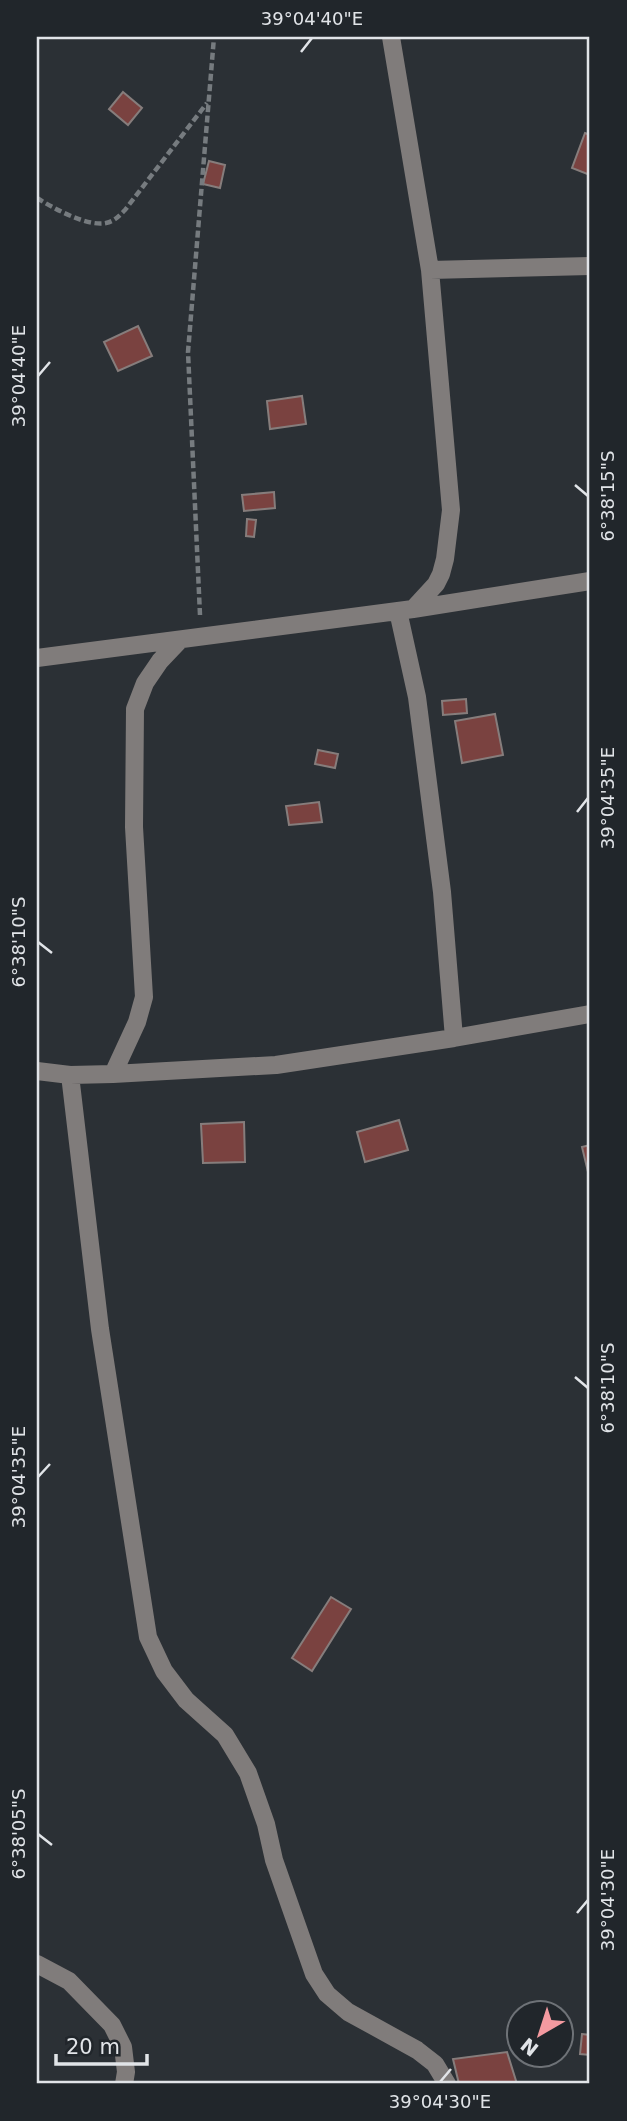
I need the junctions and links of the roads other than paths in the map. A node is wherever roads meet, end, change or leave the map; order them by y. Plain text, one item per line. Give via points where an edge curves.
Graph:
1 (391, 37) edge
2 (590, 266) edge
3 (430, 270) junction
4 (590, 581) edge
5 (405, 610) junction
6 (179, 640) junction
7 (37, 658) edge
8 (590, 1014) edge
9 (454, 1038) junction
10 (37, 1071) edge
11 (113, 1074) junction
12 (69, 1075) junction
13 (37, 1964) edge
14 (124, 2084) edge
15 (447, 2084) edge

1 - 3 street
2 - 3 street
3 - 5 street via 451,510 441,574 436,584
4 - 5 street
5 - 6 street
5 - 9 street via 442,892
6 - 7 street
6 - 11 street via 145,683 135,709 134,827 144,998
8 - 9 street
9 - 11 street via 276,1065
10 - 12 street
11 - 12 street
12 - 15 street via 100,1329 149,1637 164,1671 186,1700 225,1735 247,1773 320,1984 348,2012 435,2064
13 - 14 street via 69,1981 112,2025 123,2046

